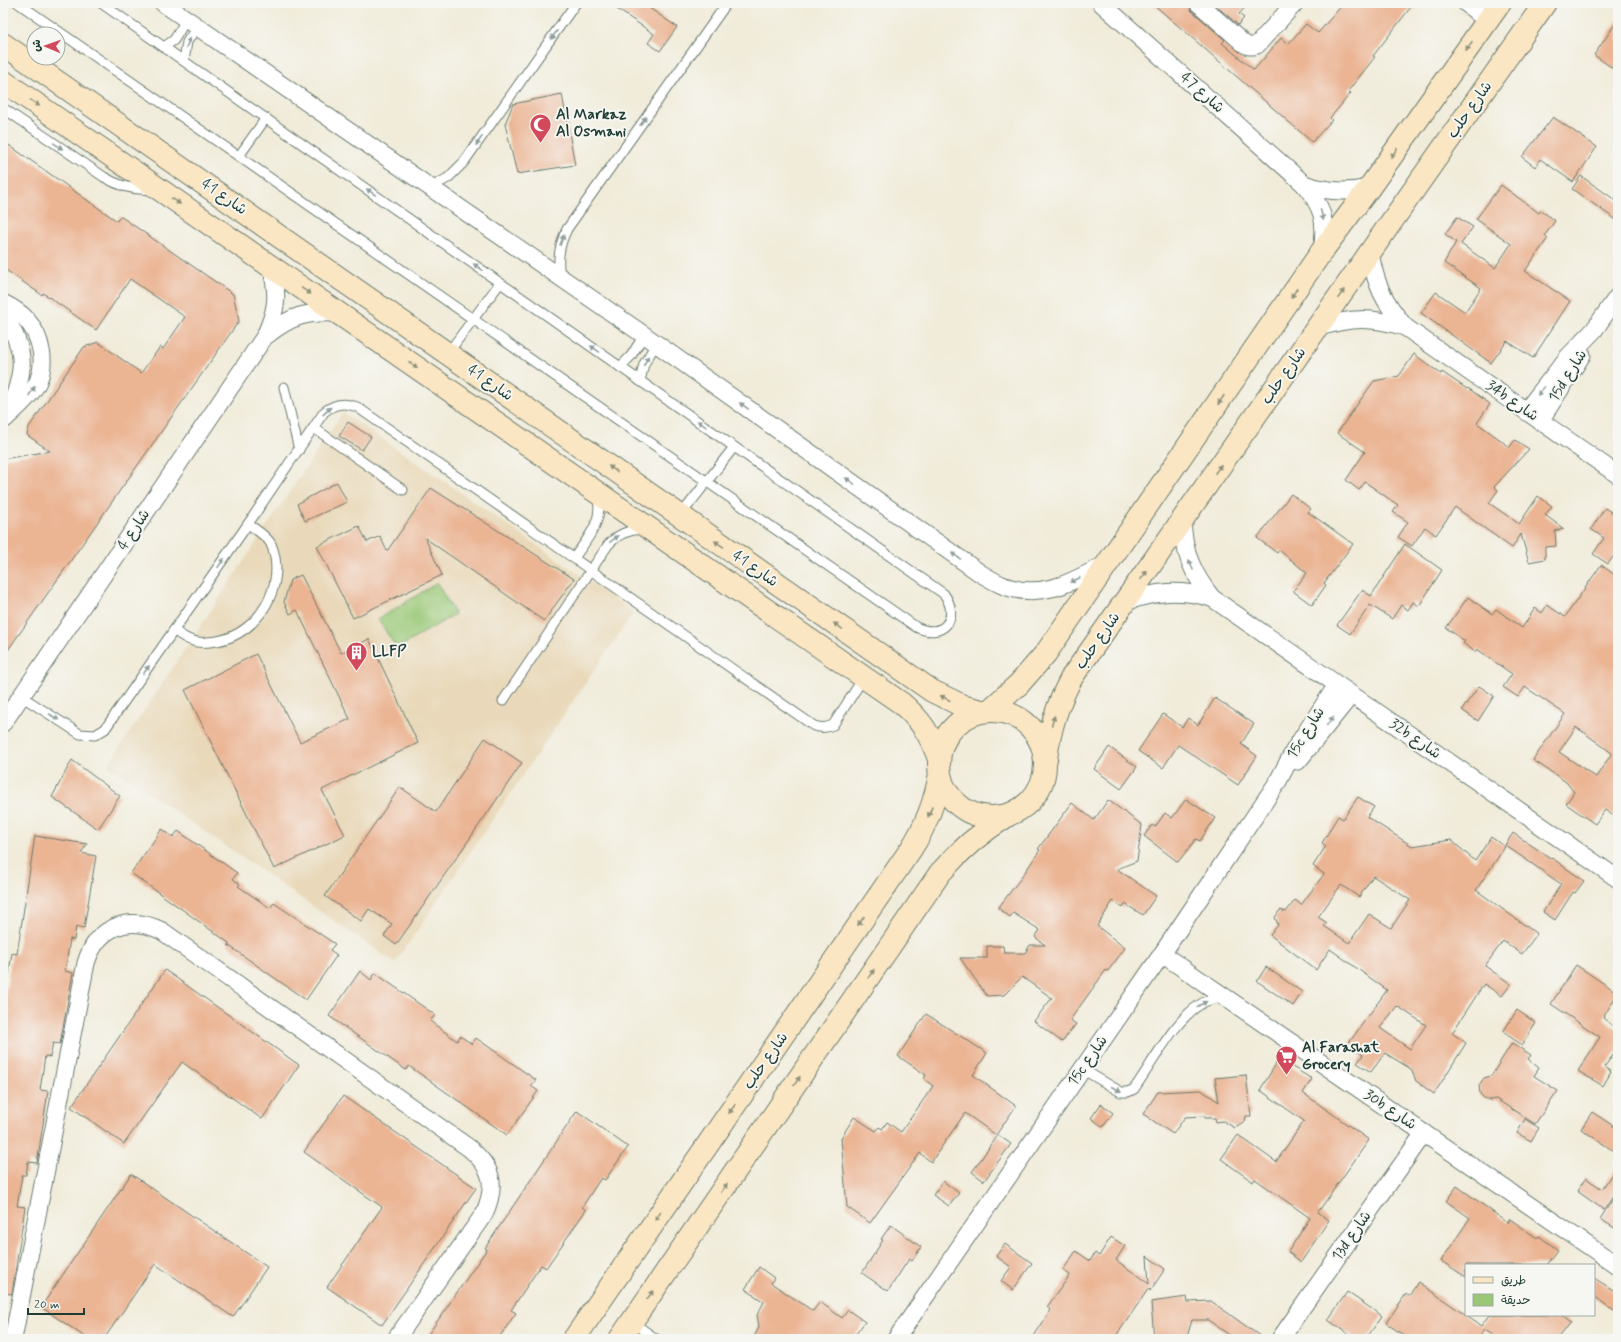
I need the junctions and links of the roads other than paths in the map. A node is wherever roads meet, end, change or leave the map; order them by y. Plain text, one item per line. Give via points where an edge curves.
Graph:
1 (18, 3) edge
2 (101, 3) edge
3 (163, 3) edge
4 (576, 3) edge
5 (727, 3) edge
6 (1101, 3) edge
7 (1198, 3) edge
8 (1295, 3) edge
9 (1466, 3) edge
10 (1500, 3) edge
11 (1545, 3) edge
12 (1487, 21) junction
13 (192, 23) junction
14 (3, 44) edge
15 (164, 47) junction
16 (184, 61) junction
17 (3, 81) edge
18 (3, 108) edge
19 (266, 118) junction
20 (239, 156) junction
21 (1304, 184) junction
22 (429, 188) junction
23 (1369, 188) junction
24 (159, 189) junction
25 (1322, 251) junction
26 (1370, 252) junction
27 (271, 267) junction
28 (561, 278) junction
29 (500, 282) junction
30 (1618, 296) edge
31 (3, 303) edge
32 (337, 312) junction
33 (3, 314) edge
34 (473, 320) junction
35 (1405, 327) junction
36 (1317, 328) junction
37 (1594, 330) junction
38 (265, 336) junction
39 (650, 339) junction
40 (448, 353) junction
41 (620, 367) junction
42 (640, 381) junction
43 (284, 387) dead end
44 (1526, 411) junction
45 (4, 420) edge
46 (1540, 421) junction
47 (314, 428) junction
48 (734, 447) junction
49 (299, 450) junction
50 (1618, 475) edge
51 (706, 482) junction
52 (403, 490) dead end
53 (595, 491) junction
54 (680, 516) junction
55 (1182, 521) junction
56 (248, 524) junction
57 (653, 531) junction
58 (574, 558) junction
59 (1110, 562) junction
60 (590, 569) junction
61 (1212, 598) junction
62 (1125, 602) junction
63 (174, 630) junction
64 (864, 677) junction
65 (1337, 685) junction
66 (1351, 695) junction
67 (21, 696) junction
68 (503, 701) dead end
69 (986, 711) junction
70 (3, 723) edge
71 (1046, 759) junction
72 (939, 767) junction
73 (1277, 783) junction
74 (1007, 816) junction
75 (1618, 879) edge
76 (1162, 954) junction
77 (1225, 997) junction
78 (1082, 1069) junction
79 (1424, 1133) junction
80 (1618, 1266) edge
81 (626, 1331) edge
82 (13, 1339) edge
83 (396, 1339) edge
84 (574, 1339) edge
85 (656, 1339) edge
86 (896, 1339) edge
87 (1280, 1339) edge

1 - 20 lane
2 - 15 lane
3 - 13 street
4 -> 22 lane via 464,162 448,178
28 -> 5 lane via 558,253 567,229
6 - 21 street, شارع 47
7 - 8 street via 1246,46 1257,45
9 - 12 street
10 - 12 street
11 - 26 street, شارع حلب
12 -> 23 street
13 - 15 lane
16 -> 13 lane
13 - 22 street
14 - 40 street, شارع 41
15 - 16 lane
16 - 19 lane
17 -> 24 street, شارع 41
18 -> 24 lane via 116,184 137,189
19 - 20 lane
29 -> 19 lane
20 - 34 lane
21 - 23 street, شارع 47 via 1336,192
21 -> 25 street, شارع 47 via 1315,198 1322,215 1325,233
22 - 28 street
23 - 25 street
24 -> 27 street, شارع 41
25 -> 59 street
26 - 35 street, 34b شارع via 1381,293
36 -> 26 street, شارع حلب
27 -> 32 street, شارع 41
27 - 38 street, شارع 4 via 276,284 277,302 273,320
28 - 39 street
29 - 34 lane
41 -> 29 lane
30 - 37 street, 15d شارع
45 -> 31 street via 36,386 42,358 40,343 25,317
32 - 38 street, شارع 4 via 298,316 280,324
32 -> 53 street, شارع 41
33 - 45 street via 20,346 22,363 20,379
34 - 40 lane
34 - 51 lane
35 - 36 street, 34b شارع via 1361,319 1339,321
35 - 44 street, 34b شارع
55 -> 36 street, شارع حلب
37 -> 44 street, 15d شارع via 1568,357
37 - 46 street, 15d شارع via 1577,364
38 - 67 street, شارع 4
39 - 41 lane
42 -> 39 lane
59 -> 39 street via 1051,589 1026,591 1002,585 980,573
54 -> 40 street, شارع 41
41 - 42 lane
48 -> 42 lane
43 - 49 lane
44 - 46 street, 34b شارع
46 - 50 street, 34b شارع
47 - 49 lane
47 - 52 lane
47 -> 58 lane via 331,406 349,404 357,407
48 - 51 lane
48 - 51 lane via 944,594 950,603 951,614 946,625 937,631 926,632 916,627
49 - 56 lane
51 - 54 lane
53 - 57 street, شارع 41
53 - 58 lane via 599,510 597,520
69 -> 54 street, شارع 41 via 965,707 932,691
61 -> 55 street, 32b شارع via 1193,570 1187,554
62 -> 55 street, شارع حلب
63 -> 56 lane
56 - 63 lane via 271,543 276,566 273,590 263,611 247,628 227,640 198,642 183,637
60 -> 57 lane via 615,538 633,530
57 - 64 street, شارع 41
58 - 60 lane
59 - 69 street via 1046,653 1020,684
60 - 64 lane via 814,726 827,728 833,725
60 - 68 lane
61 - 62 street, 32b شارع via 1176,592 1141,596
61 - 65 street, 32b شارع
71 -> 62 street, شارع حلب via 1054,717 1062,696
67 -> 63 lane via 80,734 95,735 105,729
64 - 72 street, شارع 41 via 901,703 925,727 933,743
65 - 66 street, 32b شارع
65 - 73 street, 15c شارع via 1295,749
73 -> 66 street, 15c شارع
66 - 75 street, 32b شارع
67 - 70 street, شارع 4
69 - 71 street via 1003,711 1027,723 1037,734
69 - 72 street via 969,716 953,728 942,746
71 - 74 street via 1041,788 1021,810
72 - 74 street via 944,788 964,810 978,816
72 -> 84 street, شارع حلب via 933,806 914,845
73 - 76 street, 15c شارع
81 -> 74 street via 940,873 971,841
76 - 77 street, 30b شارع
76 - 78 street, 15c شارع
78 -> 77 lane via 1121,1092 1134,1089 1168,1039 1192,1010 1202,1003
77 - 79 street, 30b شارع
78 - 86 street, 15c شارع
79 - 80 street, 30b شارع
79 - 87 street, 13d شارع
81 - 85 lane
82 - 83 street via 86,963 92,948 102,935 121,925 132,923 152,926 162,931 481,1157 492,1185 490,1200 484,1214

